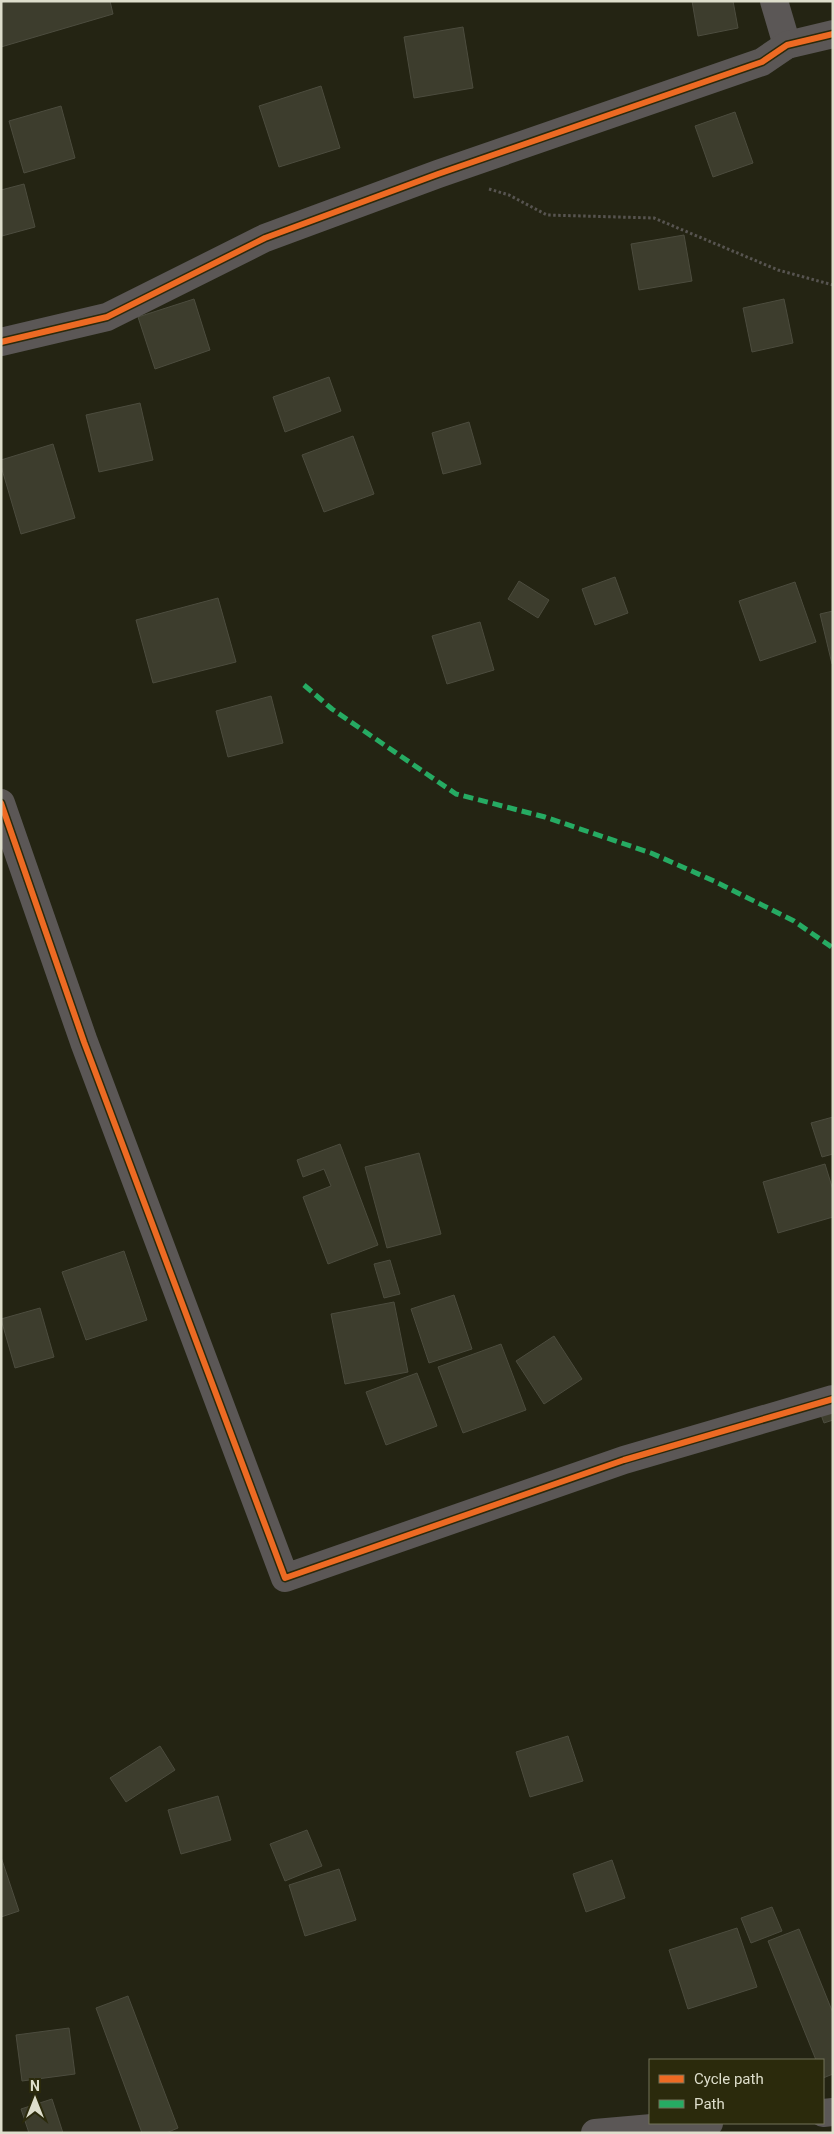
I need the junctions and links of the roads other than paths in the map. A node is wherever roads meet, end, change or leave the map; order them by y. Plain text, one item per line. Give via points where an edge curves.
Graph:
1 (774, 1) edge
2 (833, 34) edge
3 (787, 45) junction
4 (1, 342) edge
5 (1, 803) edge
6 (833, 1399) edge
7 (698, 2124) edge
8 (595, 2133) edge

1 - 3 street
2 - 3 street
3 - 4 street via 762,62 438,174 265,238 107,317
5 - 6 street via 84,1042 286,1578 624,1460
7 - 8 street

